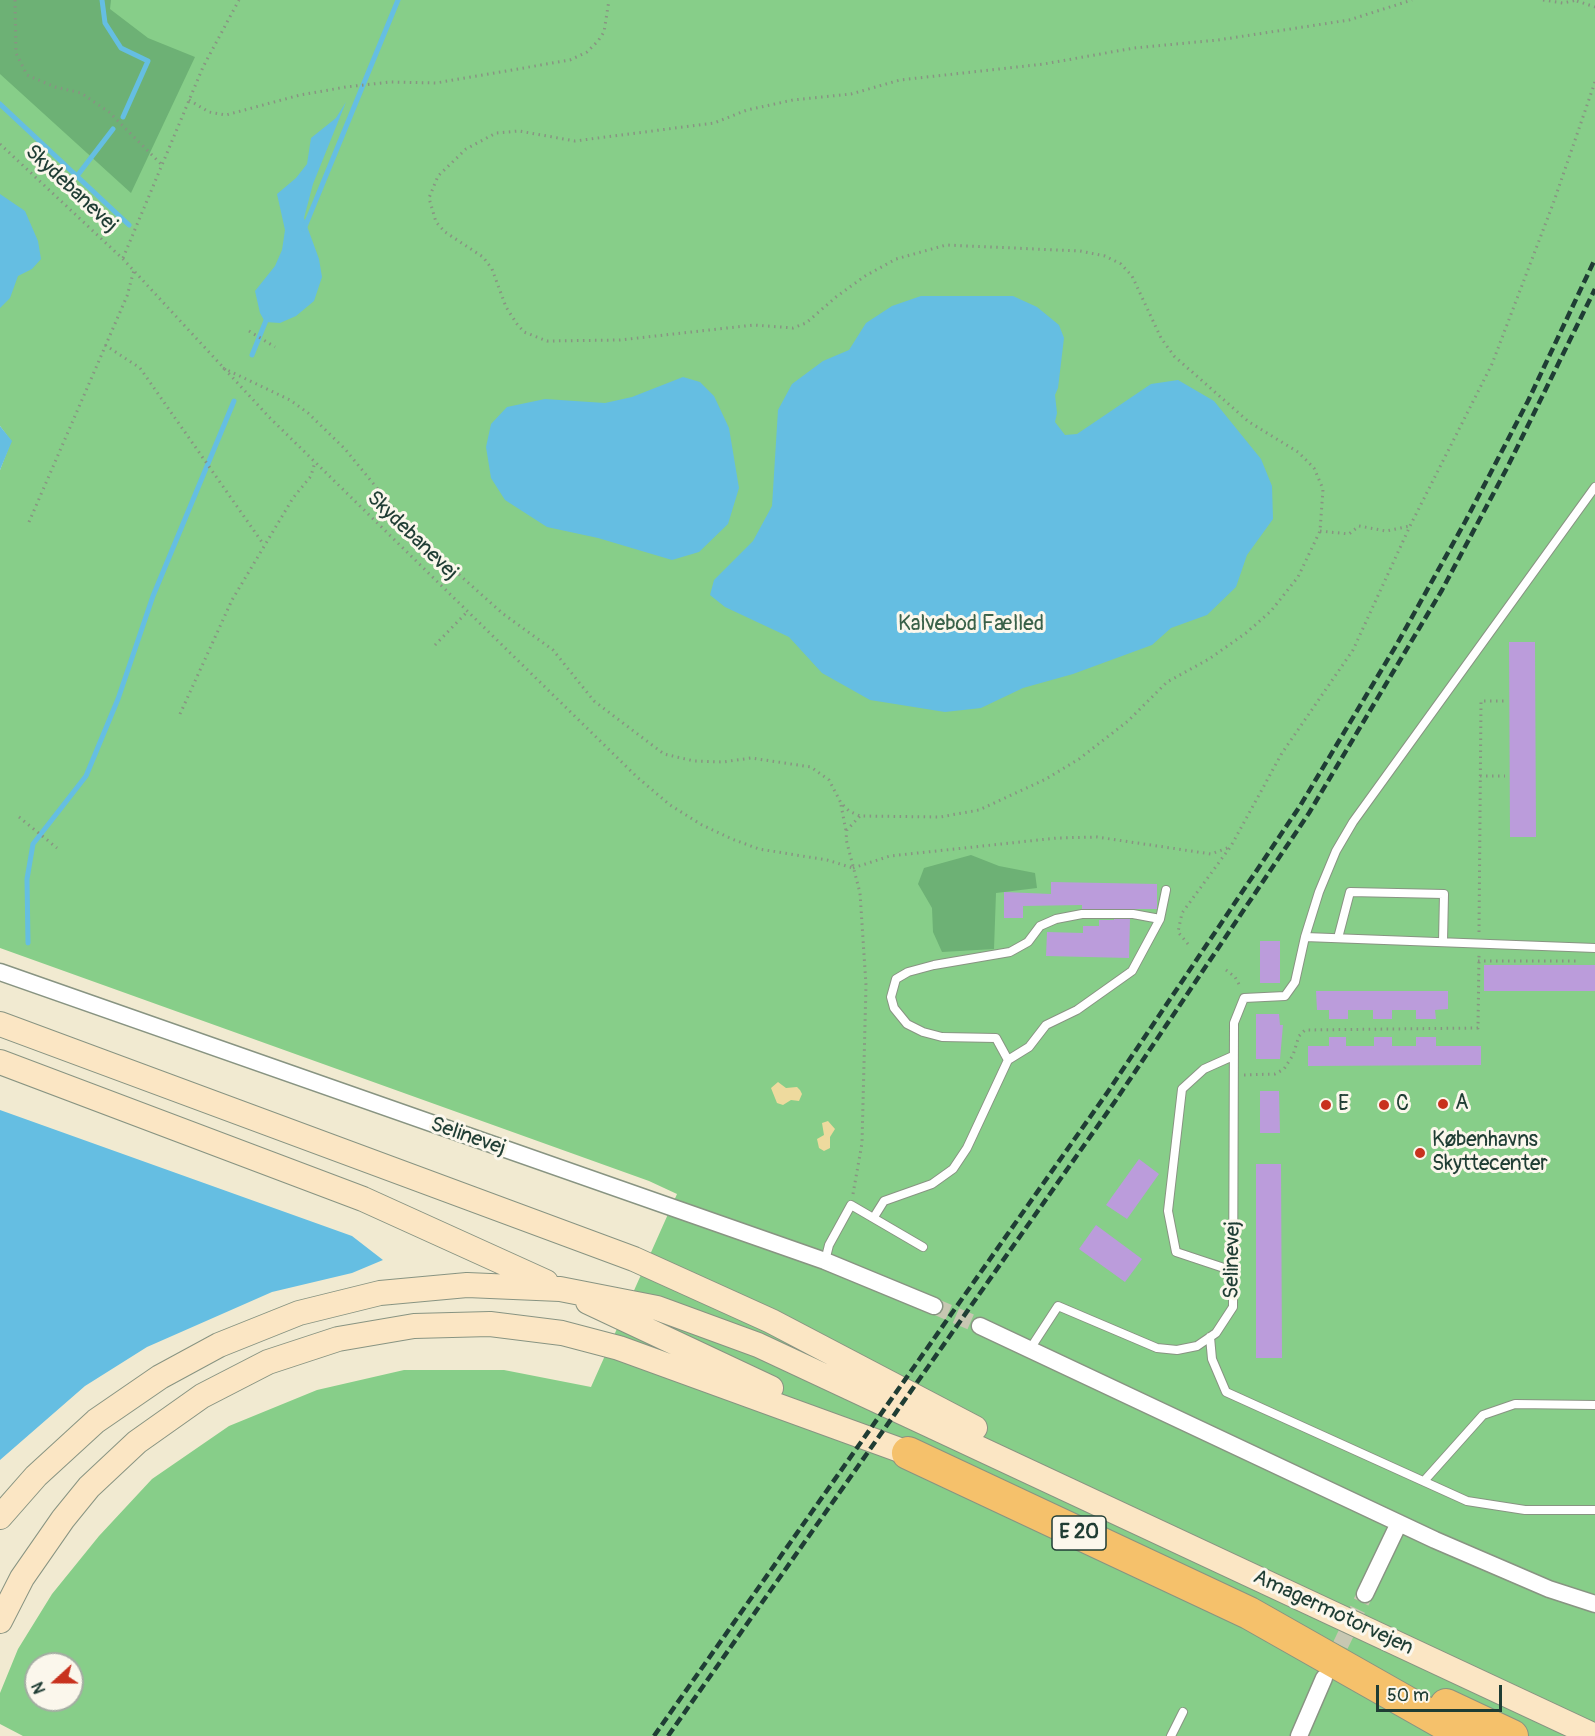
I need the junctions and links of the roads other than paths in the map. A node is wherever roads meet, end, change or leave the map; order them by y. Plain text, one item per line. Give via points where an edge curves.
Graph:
1 (1595, 487) edge
2 (1166, 890) dead end
3 (1160, 919) junction
4 (1305, 937) junction
5 (1338, 938) junction
6 (1443, 942) junction
7 (1595, 948) edge
8 (0, 972) edge
9 (0, 1024) edge
10 (1233, 1056) junction
11 (1008, 1060) junction
12 (0, 1062) edge
13 (873, 1217) junction
14 (923, 1247) dead end
15 (825, 1261) junction
16 (1233, 1271) junction
17 (560, 1289) junction
18 (934, 1306) tunnel mouth
19 (980, 1326) tunnel mouth
20 (1210, 1337) junction
21 (1030, 1349) junction
22 (1595, 1405) edge
23 (908, 1453) junction
24 (1424, 1481) junction
25 (1595, 1510) edge
26 (0, 1516) edge
27 (1399, 1523) junction
28 (1168, 1536) junction
29 (1365, 1594) tunnel mouth
30 (1595, 1604) edge
31 (1249, 1613) junction
32 (0, 1620) edge
33 (1324, 1678) tunnel mouth
34 (1183, 1712) dead end
35 (1171, 1736) edge
36 (1299, 1736) edge
37 (1466, 1736) edge
38 (1512, 1736) edge
39 (1595, 1736) edge

1 - 4 lane via 1353,822 1335,851
2 - 3 lane
3 - 11 lane via 1132,971 1077,1010 1046,1025 1029,1047
3 - 11 lane via 1132,914 1082,914 1056,919 1040,926 1028,942 1010,952 934,965 896,979 891,997 894,1008 907,1024 942,1037 996,1038
4 - 5 lane
4 - 10 lane, Selinevej via 1295,982 1285,996 1245,998 1234,1023
5 - 6 lane
5 - 6 lane via 1350,892 1444,894
6 - 7 lane
8 - 15 street, Selinevej
9 - 28 street via 686,1281 871,1372
10 - 16 lane, Selinevej
10 - 16 lane via 1204,1069 1182,1089 1168,1211 1176,1252
11 - 13 lane via 967,1148 953,1169 932,1184 884,1201
12 - 17 street via 363,1199
13 - 14 lane
13 - 15 lane via 851,1205 829,1245
15 - 18 street, Selinevej
16 - 20 lane, Selinevej via 1233,1307
17 - 23 street
17 - 26 street via 466,1285 380,1293 298,1313 219,1345 159,1377 96,1421 36,1476
17 - 28 street via 657,1308 758,1344
19 - 21 street
20 - 21 lane, Selinevej via 1197,1346 1178,1350 1157,1348 1058,1306
20 - 24 lane via 1212,1359 1226,1392
21 - 27 street
22 - 24 lane via 1515,1404 1483,1415
23 - 31 highway, E 20
23 - 32 street via 619,1348 562,1332 468,1324 414,1326 338,1339 258,1367 202,1396 137,1442 96,1480 63,1519 22,1578
24 - 25 lane via 1467,1502 1525,1510
27 - 29 street
27 - 30 street via 1549,1589
28 - 39 street, Amagermotorvejen
31 - 37 highway
31 - 38 highway, Amagermotorvejen / E 20
33 - 36 street
34 - 35 lane

